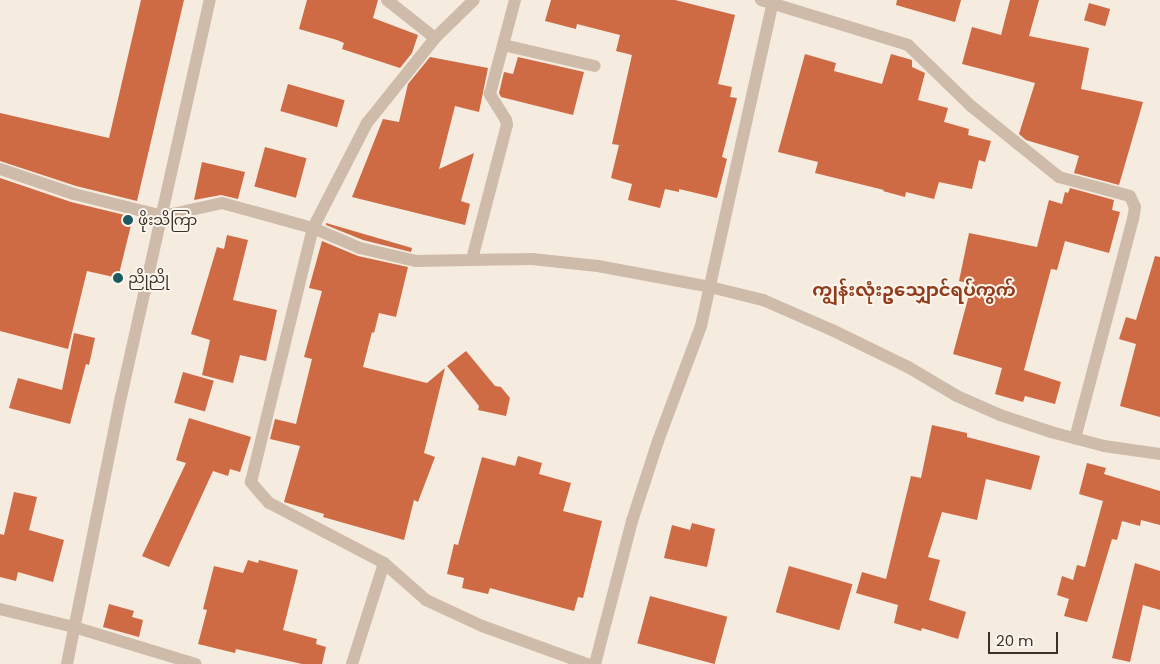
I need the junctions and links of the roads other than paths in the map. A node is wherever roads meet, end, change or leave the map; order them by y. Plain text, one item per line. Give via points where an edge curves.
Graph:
1 (210, 0) edge
2 (387, 0) edge
3 (474, 0) edge
4 (515, 0) edge
5 (769, 1) edge
6 (436, 38) junction
7 (503, 45) junction
8 (595, 66) dead end
9 (0, 170) edge
10 (163, 216) junction
11 (313, 228) junction
12 (472, 259) junction
13 (710, 287) junction
14 (1075, 438) junction
15 (1160, 454) edge
16 (384, 563) junction
17 (0, 609) edge
18 (74, 627) junction
19 (67, 664) edge
20 (196, 664) edge
21 (352, 664) edge
22 (587, 664) edge
23 (595, 664) edge

1 - 10 street
2 - 6 street
3 - 6 street
4 - 7 street
5 - 13 street
5 - 14 street via 908,45 971,106 1059,177 1130,196 1135,207 1133,219
6 - 11 street via 367,122
7 - 8 street
7 - 12 street via 490,94 507,125
9 - 10 street via 74,194
10 - 11 street via 222,203
10 - 18 street via 121,397
11 - 12 street via 360,248 416,261
11 - 16 street via 251,482 269,503
12 - 13 street via 532,259 588,265
13 - 14 street via 763,300 908,367 957,396 1000,415
13 - 23 street via 701,326 632,520
14 - 15 street
16 - 21 street
16 - 22 street via 426,600 482,626
17 - 18 street
18 - 19 street
18 - 20 street

